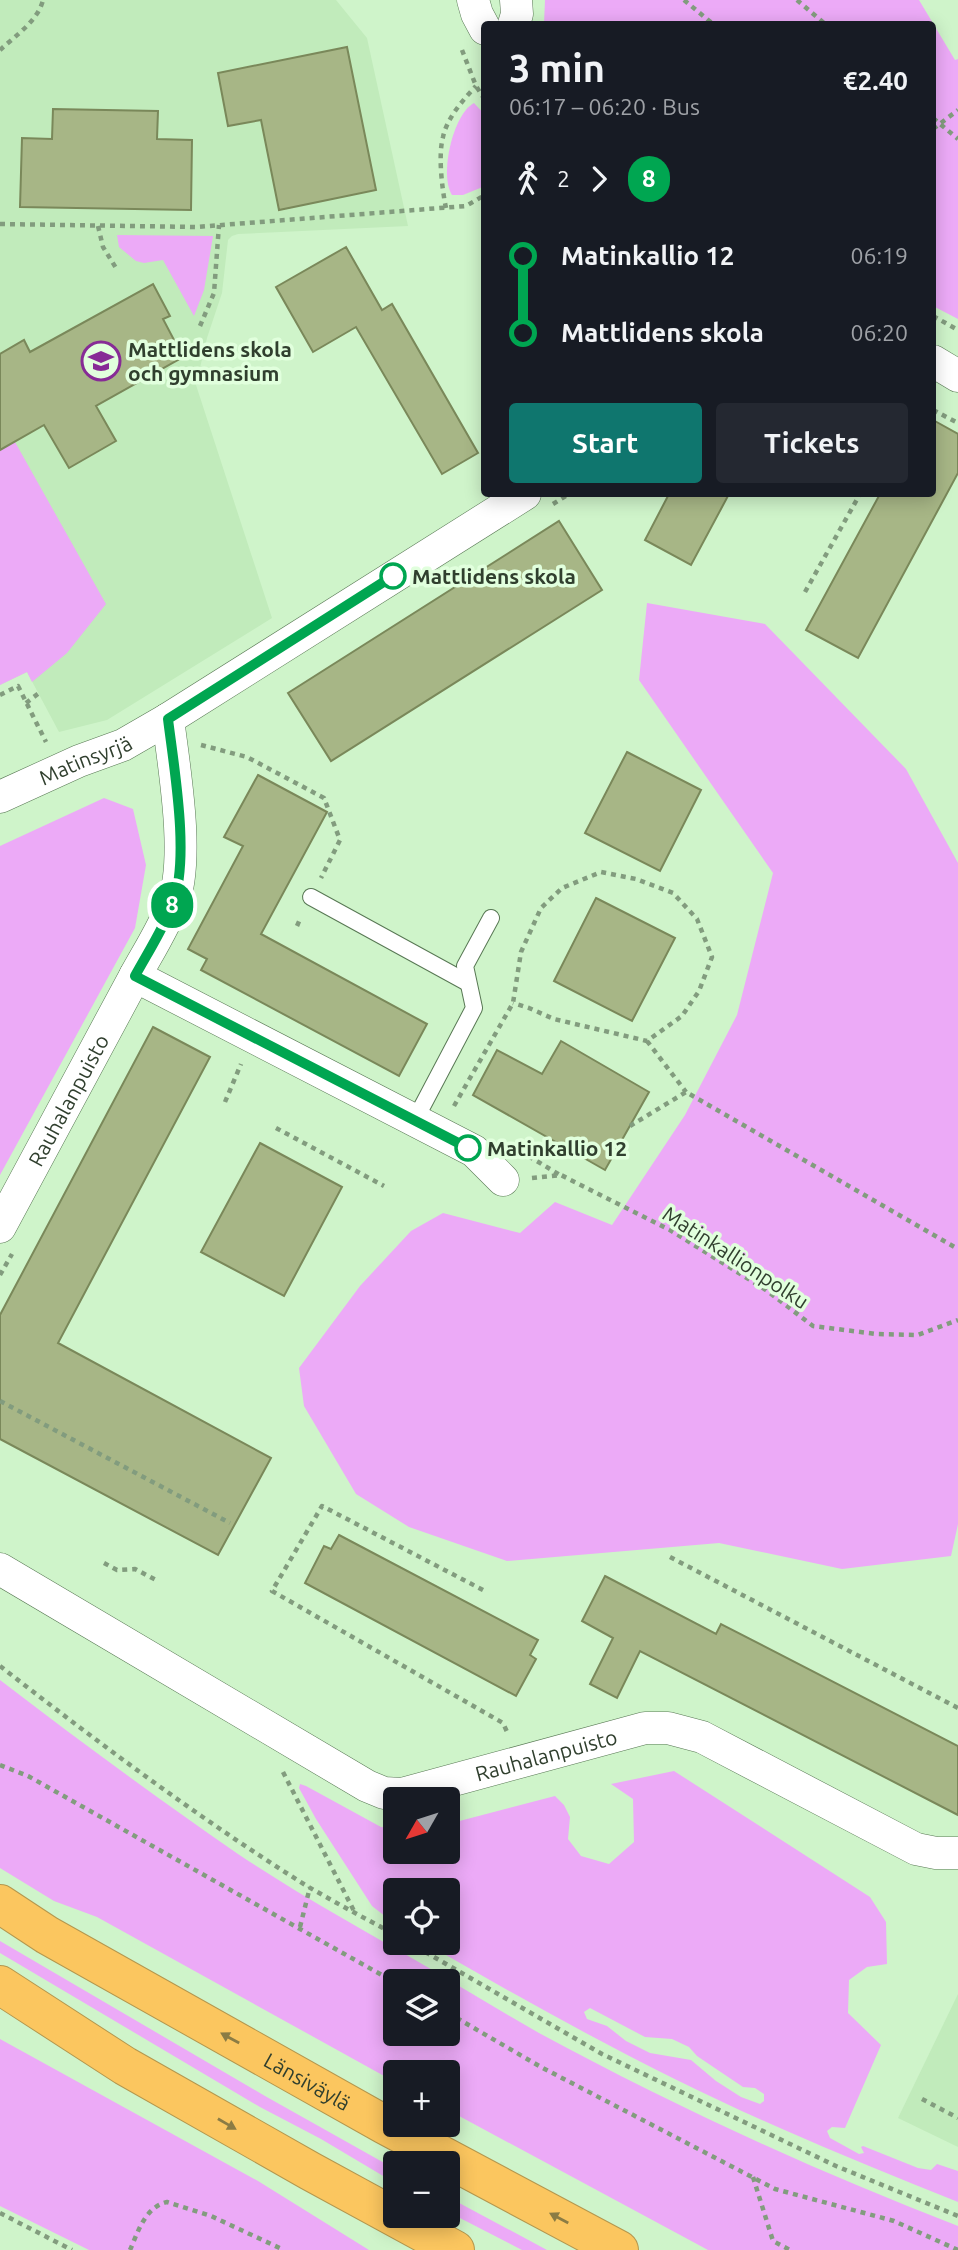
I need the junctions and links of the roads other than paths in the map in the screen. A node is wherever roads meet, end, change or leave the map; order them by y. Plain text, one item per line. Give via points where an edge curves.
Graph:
1 (473, 0) edge
2 (499, 0) edge
3 (516, 0) edge
4 (501, 21) edge
5 (515, 21) edge
6 (481, 22) edge
7 (936, 363) edge
8 (958, 376) edge
9 (535, 501) edge
10 (168, 719) junction
11 (0, 797) edge
12 (311, 897) road end
13 (491, 918) dead end
14 (135, 976) junction
15 (468, 982) junction
16 (415, 1120) junction
17 (503, 1180) road end
18 (6, 1240) edge
19 (0, 1569) edge
20 (958, 1853) edge
21 (0, 1905) edge
22 (0, 1985) edge
23 (0, 2006) edge
24 (125, 2066) junction
25 (455, 2250) edge
26 (619, 2250) edge

1 - 6 street
2 - 4 street
3 - 5 street
7 - 8 street
9 - 10 street, Matinsyrjä
10 - 11 street, Matinsyrjä via 122,745
10 - 14 street, Rauhalanpuisto via 181,862 174,902
12 - 15 lane
13 - 15 lane via 465,967
14 - 16 street
14 - 18 street, Rauhalanpuisto
15 - 16 lane via 474,1008
16 - 17 street via 474,1151
19 - 20 street, Rauhalanpuisto via 384,1793 402,1794 645,1728 668,1728 702,1737 916,1849
26 -> 21 highway, Länsiväylä via 360,2111
22 - 24 highway
23 - 24 highway
24 -> 25 highway

